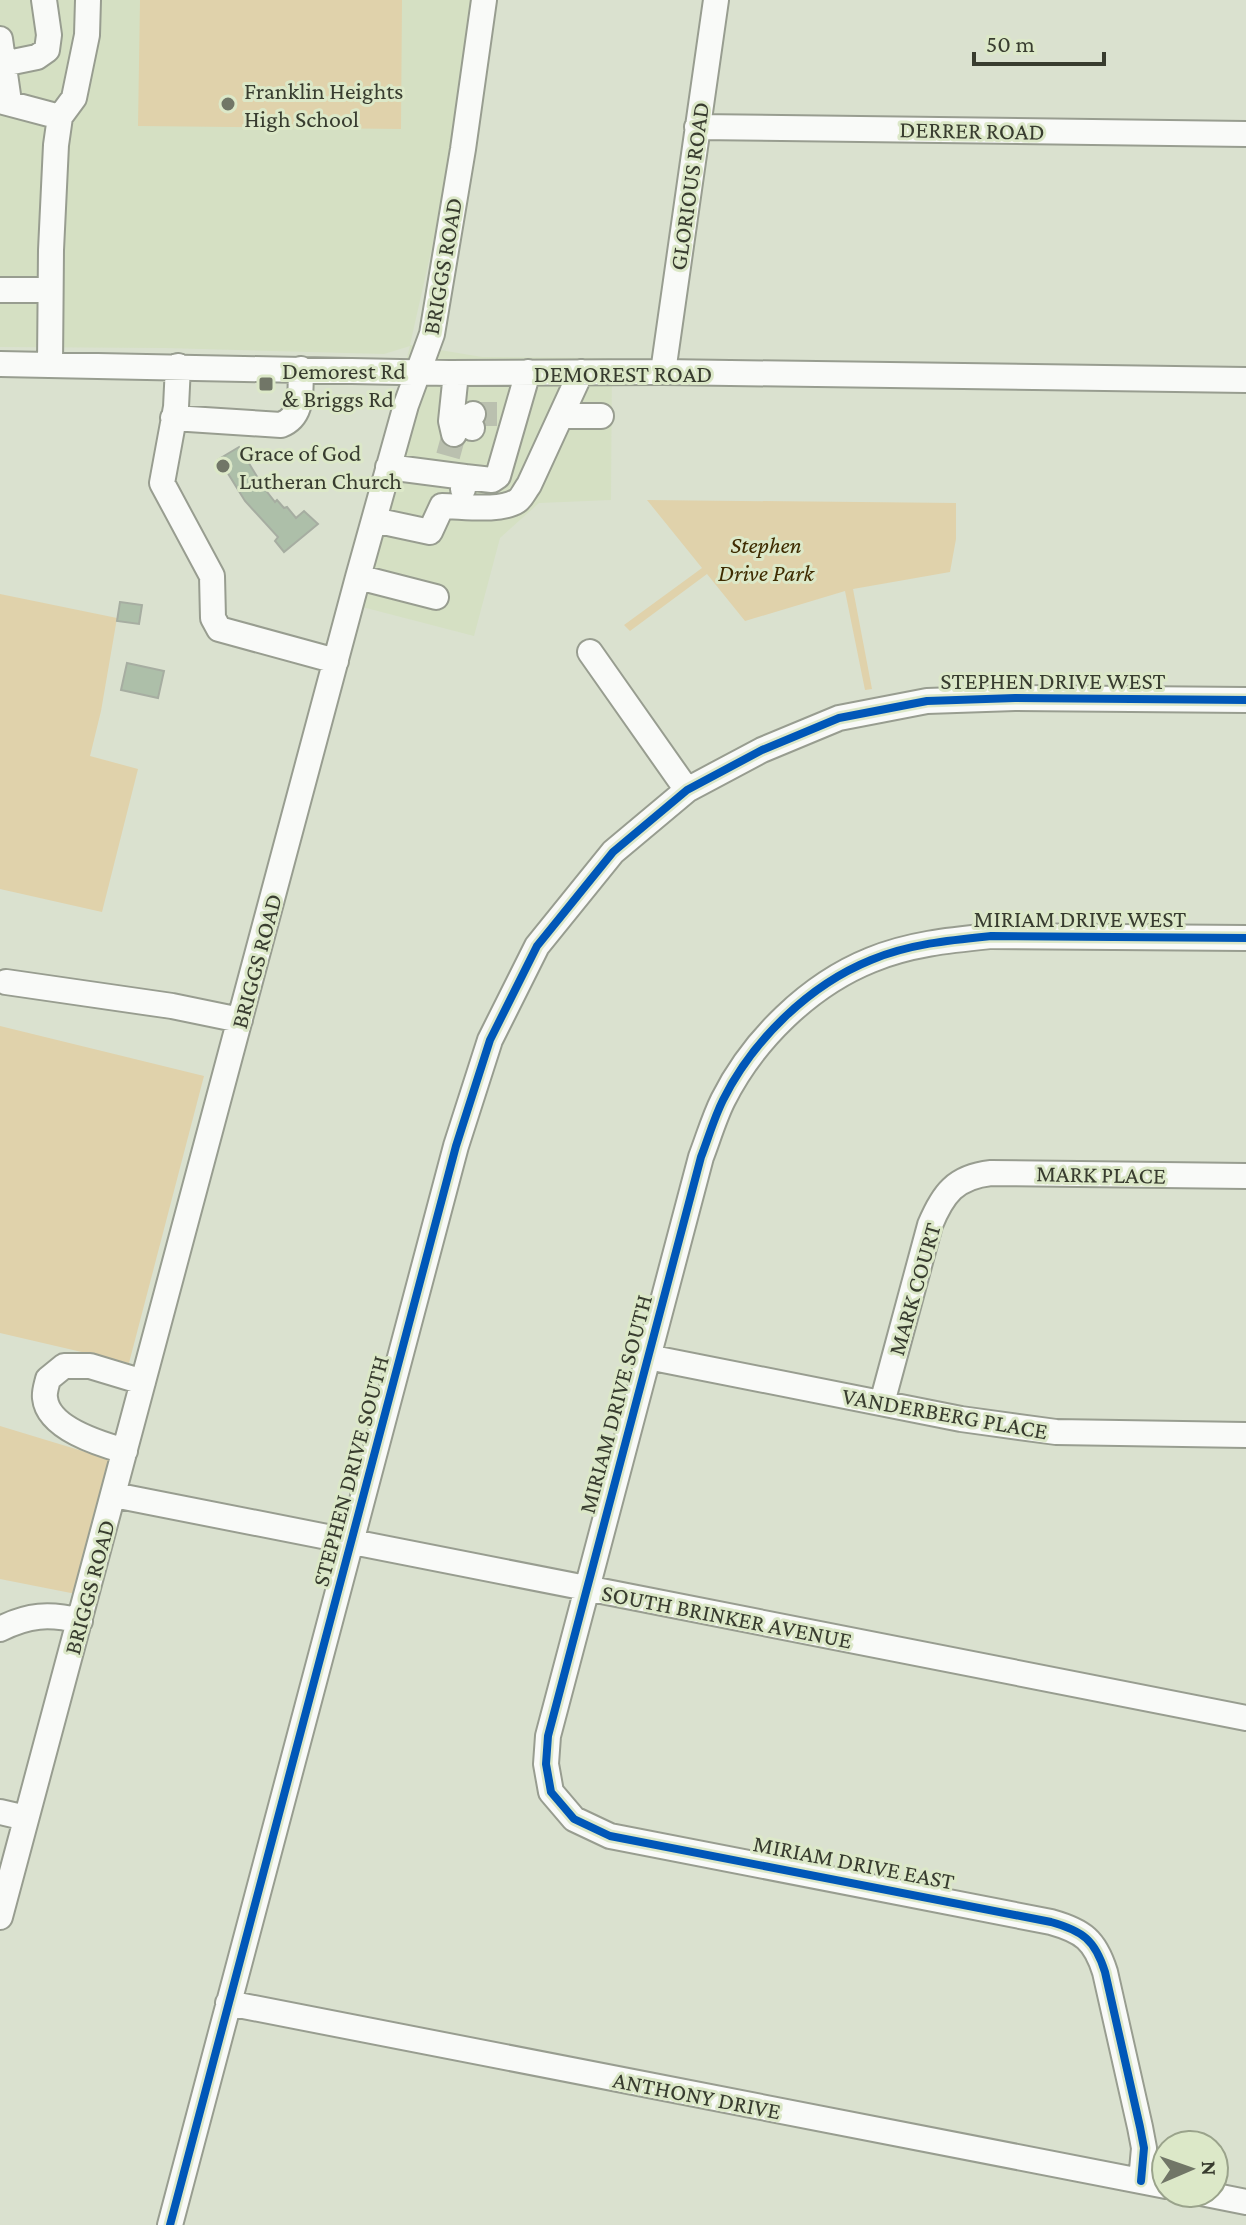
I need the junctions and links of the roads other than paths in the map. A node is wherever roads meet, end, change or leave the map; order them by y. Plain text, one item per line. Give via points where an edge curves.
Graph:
1 (44, 0) edge
2 (88, 0) edge
3 (484, 0) edge
4 (716, 0) edge
5 (0, 39) edge
6 (3, 64) junction
7 (5, 101) edge
8 (60, 117) junction
9 (697, 127) junction
10 (1246, 134) edge
11 (0, 290) edge
12 (50, 290) junction
13 (0, 364) edge
14 (50, 364) junction
15 (178, 366) junction
16 (301, 369) junction
17 (417, 372) junction
18 (528, 372) junction
19 (581, 372) junction
20 (663, 372) junction
21 (456, 373) junction
22 (1246, 380) edge
23 (561, 416) junction
24 (601, 416) dead end
25 (173, 418) junction
26 (451, 439) junction
27 (388, 467) junction
28 (465, 477) junction
29 (462, 506) junction
30 (374, 520) junction
31 (358, 577) junction
32 (436, 597) dead end
33 (590, 652) dead end
34 (336, 661) junction
35 (1246, 700) edge
36 (687, 790) junction
37 (1246, 938) edge
38 (6, 982) dead end
39 (788, 1014) joint
40 (240, 1020) junction
41 (1246, 1176) edge
42 (959, 1182) joint
43 (648, 1357) junction
44 (143, 1382) junction
45 (882, 1403) junction
46 (1246, 1435) edge
47 (125, 1451) junction
48 (114, 1495) junction
49 (352, 1542) junction
50 (586, 1589) junction
51 (80, 1621) junction
52 (0, 1629) edge
53 (1246, 1718) edge
54 (0, 1812) edge
55 (26, 1818) junction
56 (574, 1819) joint
57 (0, 1917) edge
58 (228, 2003) junction
59 (1141, 2181) junction
60 (1150, 2183) edge
61 (170, 2225) edge

1 - 6 street via 47,50
2 - 8 street via 74,98
3 - 17 street, BRIGGS ROAD via 432,334
4 - 9 street, GLORIOUS ROAD
5 - 6 street
6 - 7 street
7 - 8 street
8 - 12 street
9 - 10 street, DERRER ROAD
9 - 20 street, GLORIOUS ROAD
11 - 12 street
12 - 14 street
13 - 14 street, DEMOREST ROAD
14 - 15 street, DEMOREST ROAD
15 - 16 street, DEMOREST ROAD
15 - 25 street
16 - 17 street, DEMOREST ROAD
16 - 25 street via 299,409 281,425
17 - 21 street, DEMOREST ROAD
17 - 27 street, BRIGGS ROAD
18 - 19 street, DEMOREST ROAD
18 - 21 street, DEMOREST ROAD
18 - 28 street via 508,421 496,479
19 - 20 street, DEMOREST ROAD
19 - 23 street
20 - 22 street, DEMOREST ROAD
21 - 26 street
23 - 24 street
23 - 29 street via 519,500 493,507
25 - 34 street via 162,483 212,576 213,618 219,629
26 - 27 street
26 - 28 street
27 - 30 street, BRIGGS ROAD
28 - 29 street
29 - 30 street via 442,506 430,532
30 - 31 street, BRIGGS ROAD
31 - 32 street
31 - 34 street, BRIGGS ROAD
33 - 36 street
34 - 40 street, BRIGGS ROAD
35 - 36 street, STEPHEN DRIVE WEST via 927,701 839,718 762,750
36 - 49 street, STEPHEN DRIVE SOUTH via 613,852 537,946 490,1040 456,1146
37 - 39 street, MIRIAM DRIVE WEST via 951,940 872,960 832,979
38 - 40 street
39 - 43 street, MIRIAM DRIVE SOUTH via 750,1056 722,1100 701,1157
40 - 44 street, BRIGGS ROAD
41 - 42 street, MARK PLACE via 991,1173
42 - 45 street, MARK COURT via 940,1201 930,1225
43 - 45 street, VANDERBERG PLACE
43 - 50 street, MIRIAM DRIVE SOUTH
44 - 47 street, BRIGGS ROAD
44 - 47 street via 90,1366 64,1366 48,1379 45,1398 52,1416 89,1441
45 - 46 street, VANDERBERG PLACE via 1056,1432
47 - 48 street, BRIGGS ROAD
48 - 49 street, SOUTH BRINKER AVENUE
48 - 51 street, BRIGGS ROAD
49 - 50 street, SOUTH BRINKER AVENUE
49 - 58 street, STEPHEN DRIVE SOUTH
50 - 53 street, SOUTH BRINKER AVENUE
50 - 56 street, MIRIAM DRIVE SOUTH via 548,1736 546,1764 551,1792
51 - 52 street via 58,1615 20,1619
51 - 55 street, BRIGGS ROAD
54 - 55 street
55 - 57 street, BRIGGS ROAD
56 - 59 street, MIRIAM DRIVE EAST via 610,1836 1073,1928 1091,1941 1105,1972 1144,2148
58 - 59 street, ANTHONY DRIVE
58 - 61 street, STEPHEN DRIVE SOUTH
59 - 60 street, ANTHONY DRIVE

